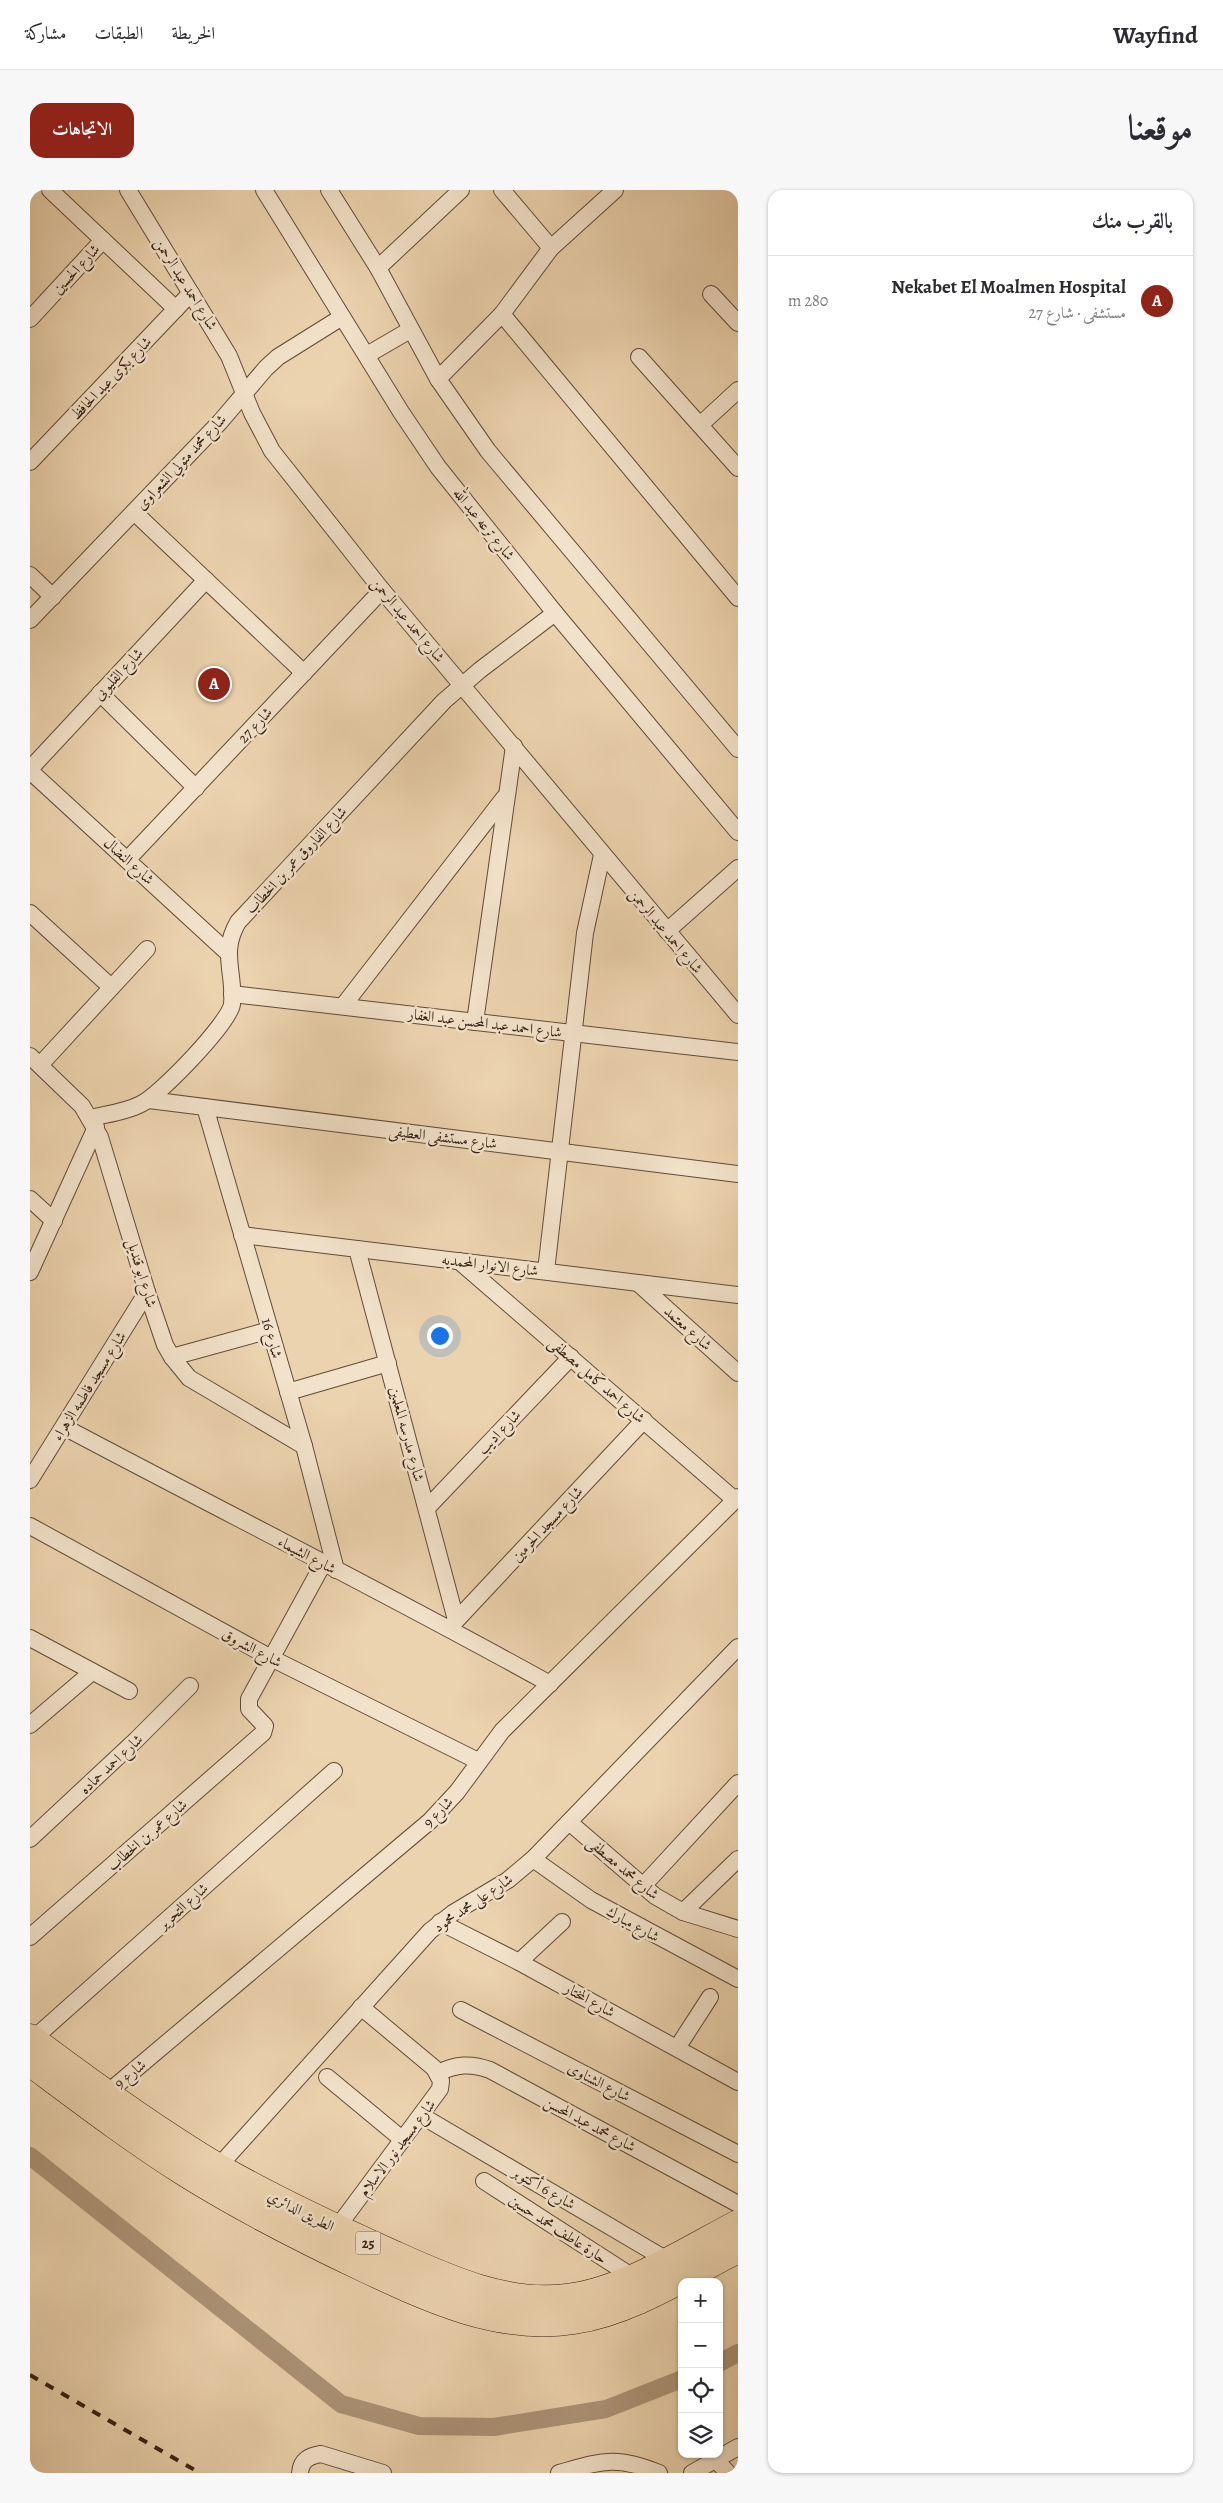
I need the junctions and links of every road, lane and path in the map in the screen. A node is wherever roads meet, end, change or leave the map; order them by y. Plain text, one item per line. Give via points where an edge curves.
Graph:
1 (50, 190) edge
2 (128, 190) edge
3 (264, 190) edge
4 (329, 190) edge
5 (461, 190) edge
6 (502, 190) edge
7 (615, 190) edge
8 (102, 240) junction
9 (550, 248) junction
10 (378, 268) junction
11 (191, 293) junction
12 (711, 294) dead end
13 (176, 309) junction
14 (502, 314) junction
15 (342, 316) junction
16 (30, 319) edge
17 (738, 324) edge
18 (410, 330) junction
19 (367, 355) junction
20 (639, 357) dead end
21 (438, 379) junction
22 (738, 390) edge
23 (244, 392) junction
24 (700, 425) junction
25 (30, 462) edge
26 (738, 468) edge
27 (134, 512) junction
28 (30, 575) edge
29 (206, 580) junction
30 (382, 590) junction
31 (53, 597) junction
32 (738, 598) edge
33 (555, 613) junction
34 (30, 620) edge
35 (304, 673) junction
36 (463, 684) junction
37 (100, 693) junction
38 (514, 746) junction
39 (738, 749) edge
40 (30, 770) edge
41 (196, 788) junction
42 (506, 796) junction
43 (738, 832) edge
44 (602, 855) junction
45 (127, 860) junction
46 (738, 868) edge
47 (30, 913) edge
48 (666, 931) junction
49 (147, 949) dead end
50 (227, 952) junction
51 (111, 987) junction
52 (232, 994) junction
53 (343, 1006) junction
54 (738, 1015) edge
55 (475, 1022) junction
56 (573, 1033) junction
57 (738, 1052) edge
58 (35, 1060) edge
59 (149, 1100) junction
60 (205, 1107) junction
61 (93, 1123) junction
62 (560, 1152) junction
63 (738, 1174) edge
64 (30, 1199) edge
65 (54, 1221) junction
66 (242, 1235) junction
67 (357, 1249) junction
68 (459, 1261) junction
69 (546, 1271) junction
70 (30, 1272) edge
71 (638, 1283) junction
72 (148, 1292) junction
73 (738, 1295) edge
74 (270, 1330) junction
75 (571, 1357) junction
76 (172, 1358) junction
77 (388, 1363) junction
78 (738, 1373) edge
79 (288, 1392) junction
80 (644, 1420) junction
81 (64, 1427) junction
82 (304, 1446) junction
83 (30, 1480) edge
84 (736, 1499) edge
85 (427, 1508) junction
86 (30, 1526) edge
87 (329, 1567) junction
88 (453, 1624) junction
89 (30, 1638) edge
90 (738, 1647) edge
91 (271, 1658) junction
92 (92, 1672) junction
93 (550, 1684) junction
94 (190, 1686) dead end
95 (128, 1692) dead end
96 (30, 1725) edge
97 (478, 1761) junction
98 (334, 1771) dead end
99 (738, 1783) edge
100 (568, 1822) junction
101 (30, 1839) edge
102 (533, 1859) junction
103 (738, 1859) edge
104 (642, 1887) junction
105 (683, 1912) junction
106 (440, 1922) junction
107 (562, 1922) dead end
108 (738, 1929) edge
109 (30, 1938) edge
110 (519, 1962) junction
111 (738, 1980) edge
112 (710, 1997) dead end
113 (361, 2007) junction
114 (461, 2010) dead end
115 (31, 2047) edge
116 (677, 2048) junction
117 (438, 2073) junction
118 (327, 2077) dead end
119 (738, 2082) edge
120 (106, 2094) junction
121 (422, 2116) junction
122 (403, 2140) junction
123 (738, 2154) edge
124 (218, 2167) junction
125 (484, 2181) dead end
126 (738, 2204) edge
127 (738, 2224) edge
128 (336, 2229) junction
129 (738, 2250) edge
130 (667, 2260) junction
131 (633, 2277) junction
132 (738, 2447) edge
133 (716, 2459) junction
134 (300, 2473) edge
135 (383, 2473) edge
136 (559, 2473) edge
137 (659, 2473) edge
138 (692, 2473) edge
139 (728, 2473) edge

1 - 8 street
2 - 11 street, شارع احمد عبد الرحمن
3 - 15 street, شارع ترعه عبد الله
4 - 10 street
5 - 10 street
6 - 9 street
7 - 9 street
8 - 13 street
8 - 16 street, شارع الحسين
9 - 14 street
10 - 18 street
11 - 13 street, شارع بكرى عبد الحافظ
11 - 23 street, شارع احمد عبد الرحمن via 229,356
12 - 17 street
13 - 25 street, شارع بكرى عبد الحافظ
14 - 21 street
14 - 32 street
15 - 19 street, شارع ترعه عبد الله
15 - 23 street, شارع محمد متولي الشعراوى via 278,357
18 - 19 street
18 - 21 street
19 - 33 street, شارع ترعه عبد الله via 438,467
20 - 24 street
21 - 39 street via 488,451
22 - 24 street
23 - 27 street, شارع محمد متولي الشعراوى via 220,422
23 - 30 street, شارع احمد عبد الرحمن via 272,451
24 - 26 street
27 - 29 street
27 - 31 street, شارع محمد متولي الشعراوى
28 - 31 street
29 - 35 street
29 - 37 street, شارع القليوبى
30 - 35 street, شارع 27
30 - 36 street, شارع احمد عبد الرحمن
31 - 34 street, شارع محمد متولي الشعراوى
33 - 36 street, شارع الفاروق عمر بن الخطاب
33 - 43 street, شارع ترعه عبد الله
35 - 41 street, شارع 27
36 - 38 street, شارع احمد عبد الرحمن
36 - 50 street, شارع الفاروق عمر بن الخطاب via 426,719 238,922
37 - 40 street, شارع القليوبى
37 - 41 street
38 - 42 street
38 - 44 street, شارع احمد عبد الرحمن
40 - 45 street, شارع النضال
41 - 45 street, شارع 27
42 - 53 street
42 - 55 street
44 - 48 street, شارع احمد عبد الرحمن
44 - 56 street via 586,933
45 - 50 street, شارع النضال
46 - 48 street
47 - 51 street
48 - 54 street, شارع احمد عبد الرحمن
49 - 51 street
50 - 52 street, شارع الفاروق عمر بن الخطاب
51 - 58 street
52 - 53 street, شارع احمد عبد المحسن عبد الغفار
52 - 59 street, شارع الفاروق عمر بن الخطاب via 232,1005 224,1022
53 - 55 street, شارع احمد عبد المحسن عبد الغفار
55 - 56 street, شارع احمد عبد المحسن عبد الغفار
56 - 57 street, شارع احمد عبد المحسن عبد الغفار
56 - 62 street
58 - 61 street, شارع ابو قنديل via 72,1096
59 - 60 street, شارع مستشفى العطيفى
59 - 61 street, شارع الفاروق عمر بن الخطاب
60 - 62 street, شارع مستشفى العطيفى
60 - 66 street, شارع 16
61 - 65 street
61 - 72 street, شارع ابو قنديل via 105,1148
62 - 63 street, شارع مستشفى العطيفى
62 - 69 street
64 - 65 street
65 - 70 street
66 - 67 street, شارع الانوار المحمديه
66 - 74 street, شارع 16
67 - 68 street, شارع الانوار المحمديه
67 - 77 street, شارع مدرسه المعلمين
68 - 69 street, شارع الانوار المحمديه
68 - 75 street, شارع احمد كامل مصطفى
69 - 71 street, شارع الانوار المحمديه
71 - 73 street, شارع الانوار المحمديه
71 - 78 street, شارع معتمد
72 - 76 street, شارع ابو قنديل
72 - 81 street, شارع مسجد فاطمه الزهراء
74 - 76 street
74 - 79 street, شارع 16
75 - 80 street, شارع احمد كامل مصطفى
75 - 85 street, شارع اديب
76 - 82 street, شارع ابو قنديل via 189,1378
77 - 79 street
77 - 85 street, شارع مدرسه المعلمين
79 - 82 street, شارع 16
80 - 84 street, شارع احمد كامل مصطفى
80 - 88 street, شارع مسجد الحرمين
81 - 83 street, شارع مسجد فاطمه الزهراء
81 - 87 street, شارع الشيماء
82 - 87 street, شارع 16
84 - 93 street, شارع 9
85 - 88 street, شارع مدرسه المعلمين
86 - 91 street, شارع الشروق
87 - 88 street, شارع الشيماء
87 - 91 street
88 - 93 street, شارع الشيماء
89 - 92 street
90 - 100 street, شارع على محمد محمود
91 - 97 street, شارع الشروق
91 - 109 street, شارع عمر بن الخطاب via 248,1704 265,1726 263,1733
92 - 95 street
92 - 96 street
93 - 97 street, شارع 9 via 502,1731
94 - 101 street, شارع احمد حماده
97 - 120 street, شارع 9 via 430,1822
98 - 115 street, شارع التحرير
99 - 104 street
100 - 102 street, شارع على محمد محمود
100 - 104 street, شارع محمد مصطفى
102 - 106 street, شارع على محمد محمود via 508,1880
102 - 111 street, شارع مبارك via 600,1906
103 - 105 street
104 - 105 street, شارع محمد مصطفى
105 - 108 street, شارع محمد مصطفى
106 - 110 street, شارع المختار
106 - 113 street, شارع على محمد محمود
107 - 110 street
110 - 116 street, شارع المختار
112 - 116 street
113 - 117 street
113 - 124 street, شارع على محمد محمود
114 - 123 street, شارع الشناوى
115 - 120 highway, الطريق الدائري / 25
115 - 129 highway, الطريق الدائري / 25 via 153,2151 256,2213 406,2288 487,2316 538,2323 595,2316 636,2300
116 - 119 street, شارع المختار
117 - 121 street, شارع مسجد نور الاسلام via 440,2089
117 - 126 street, شارع محمد عبد المحسن via 458,2065 490,2070
118 - 122 street
120 - 124 highway, الطريق الدائري / 25
121 - 122 street, شارع مسجد نور الاسلام
121 - 130 street, شارع 6 أكتوبر
122 - 128 street, شارع مسجد نور الاسلام
124 - 128 highway, الطريق الدائري / 25
125 - 131 street, حارة عاطف محمد حسين
127 - 130 highway, الطريق الدائري / 25
128 - 131 highway, الطريق الدائري / 25 via 477,2288 522,2299 590,2294
130 - 131 highway, الطريق الدائري / 25
132 - 133 street
133 - 138 street
133 - 139 street
134 - 135 street via 304,2461 312,2455 321,2454
136 - 137 street via 610,2460 636,2464

